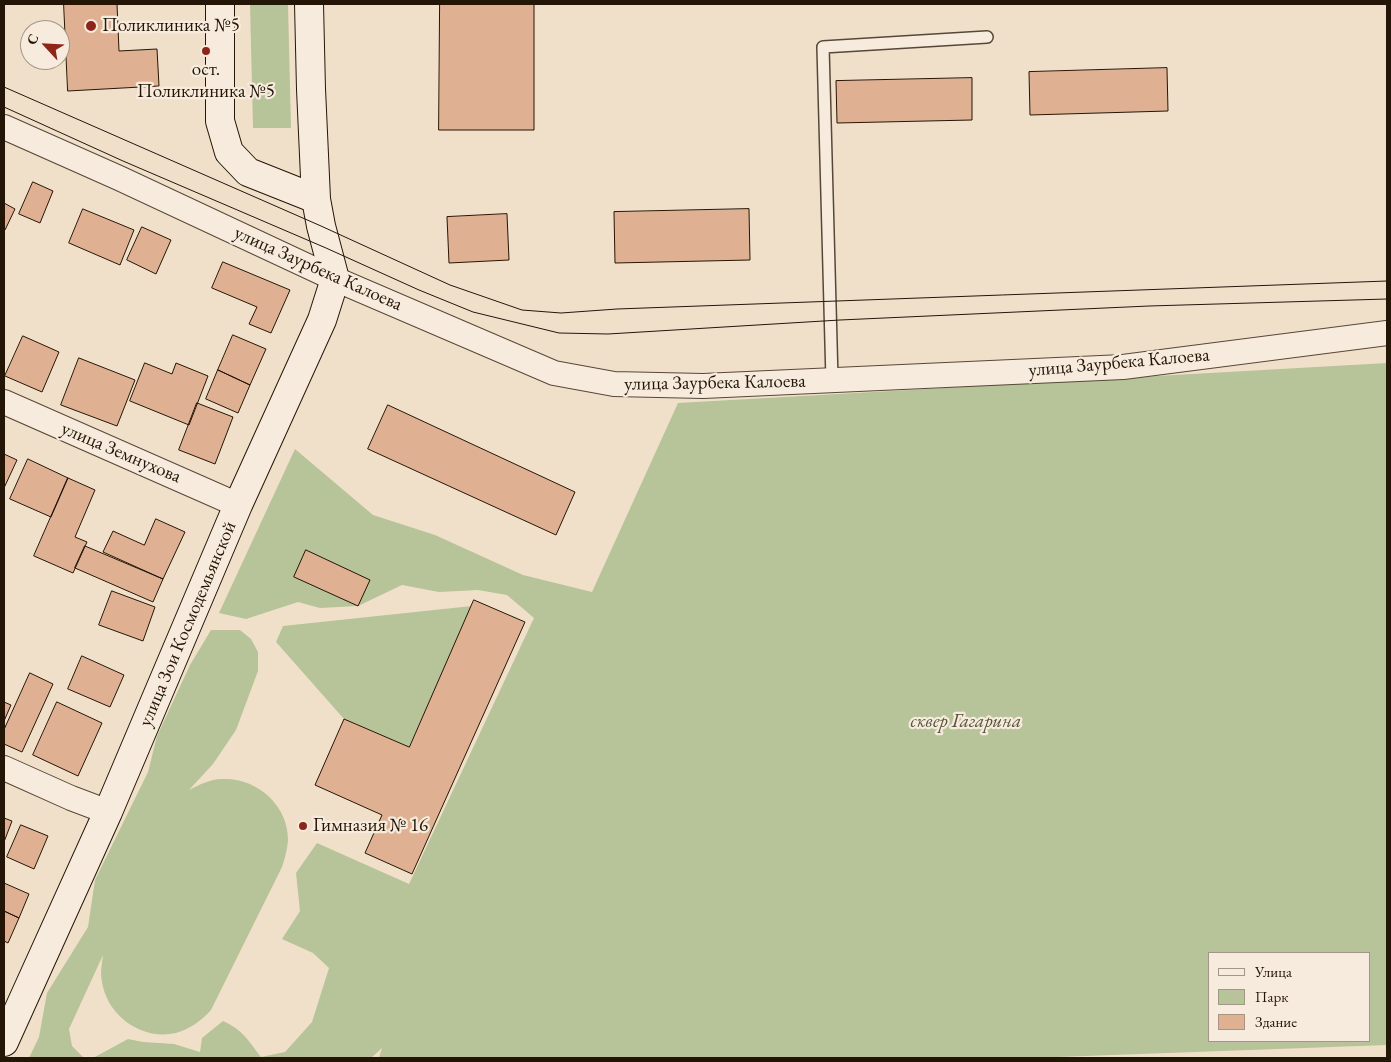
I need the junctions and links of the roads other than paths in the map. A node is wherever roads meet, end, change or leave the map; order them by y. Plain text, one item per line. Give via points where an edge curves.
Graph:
1 (220, 4) edge
2 (309, 4) edge
3 (987, 37) dead end
4 (4, 127) edge
5 (316, 199) junction
6 (335, 279) junction
7 (1387, 333) edge
8 (832, 380) junction
9 (4, 402) edge
10 (238, 505) junction
11 (4, 768) edge
12 (108, 812) junction
13 (4, 1042) edge

1 - 5 street via 220,120 229,152 248,172
2 - 5 street
3 - 8 lane via 823,47
4 - 6 street, улица Заурбека Калоева
5 - 6 street
6 - 8 street, улица Заурбека Калоева via 554,373 614,384 703,386
6 - 10 street, улица Зои Космодемьянской via 322,320
7 - 8 street, улица Заурбека Калоева via 1123,367
9 - 10 street, улица Земнухова
10 - 12 street, улица Зои Космодемьянской
11 - 12 street
12 - 13 street, улица Зои Космодемьянской

